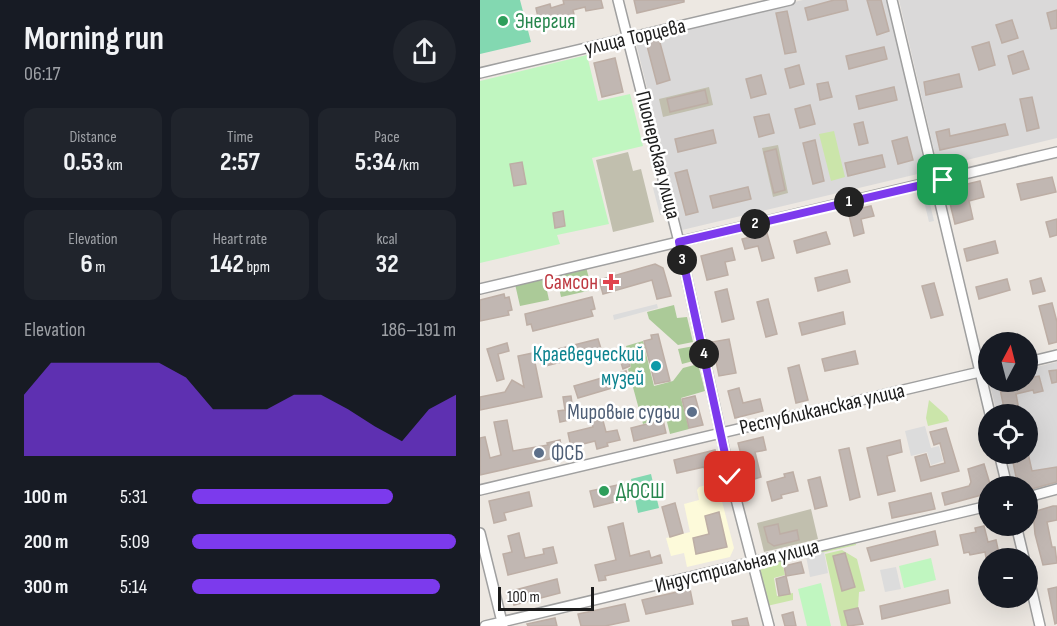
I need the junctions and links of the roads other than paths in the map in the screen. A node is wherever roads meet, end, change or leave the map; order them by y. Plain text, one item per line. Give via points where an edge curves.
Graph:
1 (618, 0) edge
2 (789, 0) edge
3 (892, 0) edge
4 (629, 38) junction
5 (480, 73) edge
6 (1057, 152) edge
7 (935, 182) junction
8 (679, 242) junction
9 (480, 289) edge
10 (978, 348) edge
11 (1057, 355) edge
12 (1038, 360) edge
13 (978, 372) edge
14 (721, 433) junction
15 (1057, 489) edge
16 (480, 490) edge
17 (1038, 494) edge
18 (978, 508) edge
19 (480, 533) edge
20 (753, 562) junction
21 (1036, 608) edge
22 (502, 624) edge
23 (484, 626) edge
24 (769, 626) edge
25 (1040, 626) edge

1 - 4 street, Пионерская улица
2 - 4 street, улица Торцева
3 - 7 street
4 - 5 street, улица Торцева
4 - 8 street, Пионерская улица
6 - 7 street
7 - 8 street
7 - 10 street
8 - 9 street
8 - 14 street, Пионерская улица
11 - 12 street
13 - 14 street, Республиканская улица
14 - 16 street, Республиканская улица
14 - 20 street, Пионерская улица
15 - 17 street
18 - 20 street, Индустриальная улица
19 - 22 street
20 - 22 street, Индустриальная улица
20 - 24 street, Пионерская улица
21 - 25 street
22 - 23 street, Индустриальная улица

